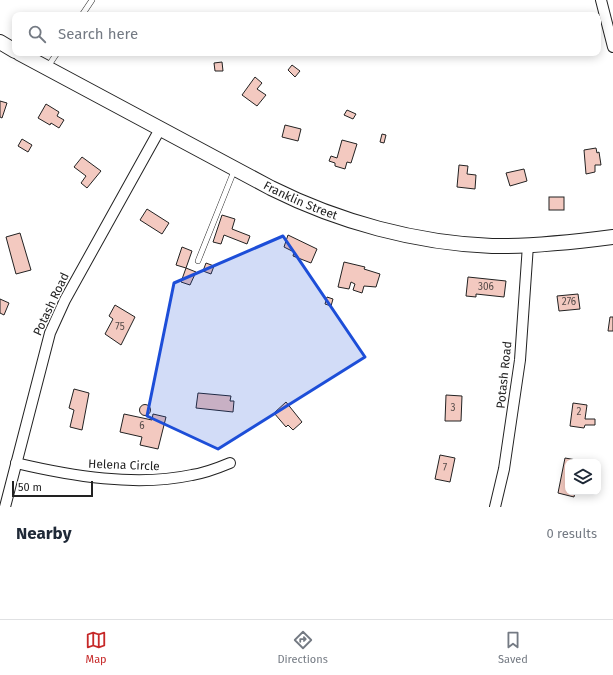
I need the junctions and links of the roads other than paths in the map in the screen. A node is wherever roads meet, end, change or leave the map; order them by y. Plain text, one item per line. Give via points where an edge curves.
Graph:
1 (92, 0) edge
2 (601, 0) edge
3 (84, 12) edge
4 (0, 42) edge
5 (613, 47) edge
6 (12, 49) edge
7 (24, 56) edge
8 (55, 56) edge
9 (46, 69) junction
10 (160, 129) junction
11 (235, 169) junction
12 (613, 238) edge
13 (528, 245) junction
14 (198, 261) dead end
15 (16, 463) junction
16 (230, 463) dead end
17 (5, 507) edge
18 (495, 507) edge

1 - 3 lane
2 - 5 street
4 - 6 street
7 - 9 street, Franklin Street
8 - 9 lane
9 - 10 street, Franklin Street
10 - 11 street, Franklin Street
10 - 15 street, Potash Road via 54,322
11 - 13 street, Franklin Street via 306,205 369,225 435,240 491,246
11 - 14 lane
12 - 13 street, Franklin Street
13 - 18 street, Potash Road via 520,360 504,469
15 - 16 street, Helena Circle via 63,474 164,479 192,476
15 - 17 street, Potash Road

